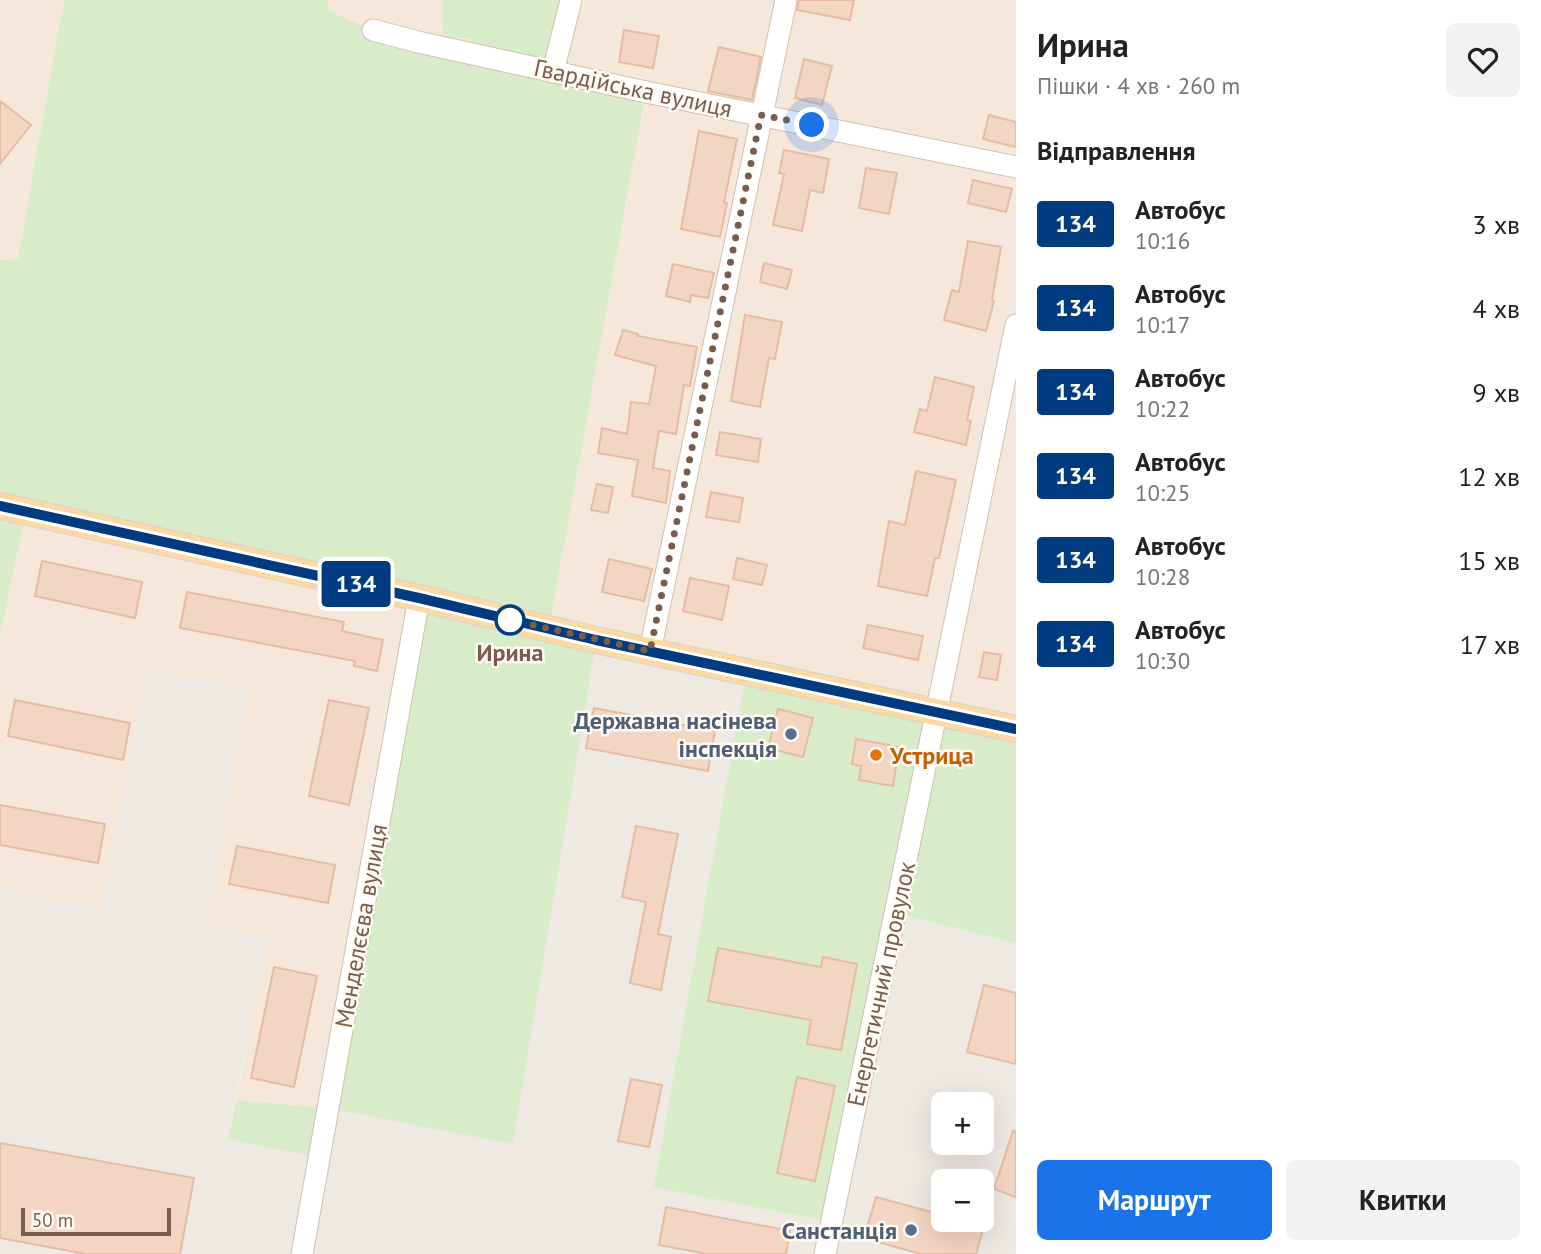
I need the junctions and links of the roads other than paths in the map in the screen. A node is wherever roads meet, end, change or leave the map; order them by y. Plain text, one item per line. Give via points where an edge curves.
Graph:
1 (571, 0) edge
2 (786, 0) edge
3 (373, 30) dead end
4 (553, 72) junction
5 (761, 115) junction
6 (1016, 167) edge
7 (1016, 325) edge
8 (0, 506) edge
9 (419, 598) junction
10 (650, 651) junction
11 (936, 713) junction
12 (1016, 729) edge
13 (302, 1254) edge
14 (825, 1254) edge

1 - 4 street
2 - 5 street
3 - 4 street, Гвардійська вулиця
4 - 5 street, Гвардійська вулиця
5 - 6 street, Гвардійська вулиця
5 - 10 street
7 - 11 street, Енергетичний провулок
8 - 9 main road
9 - 10 main road
9 - 13 street, Менделєєва вулиця
10 - 11 main road
11 - 12 main road
11 - 14 street, Енергетичний провулок

